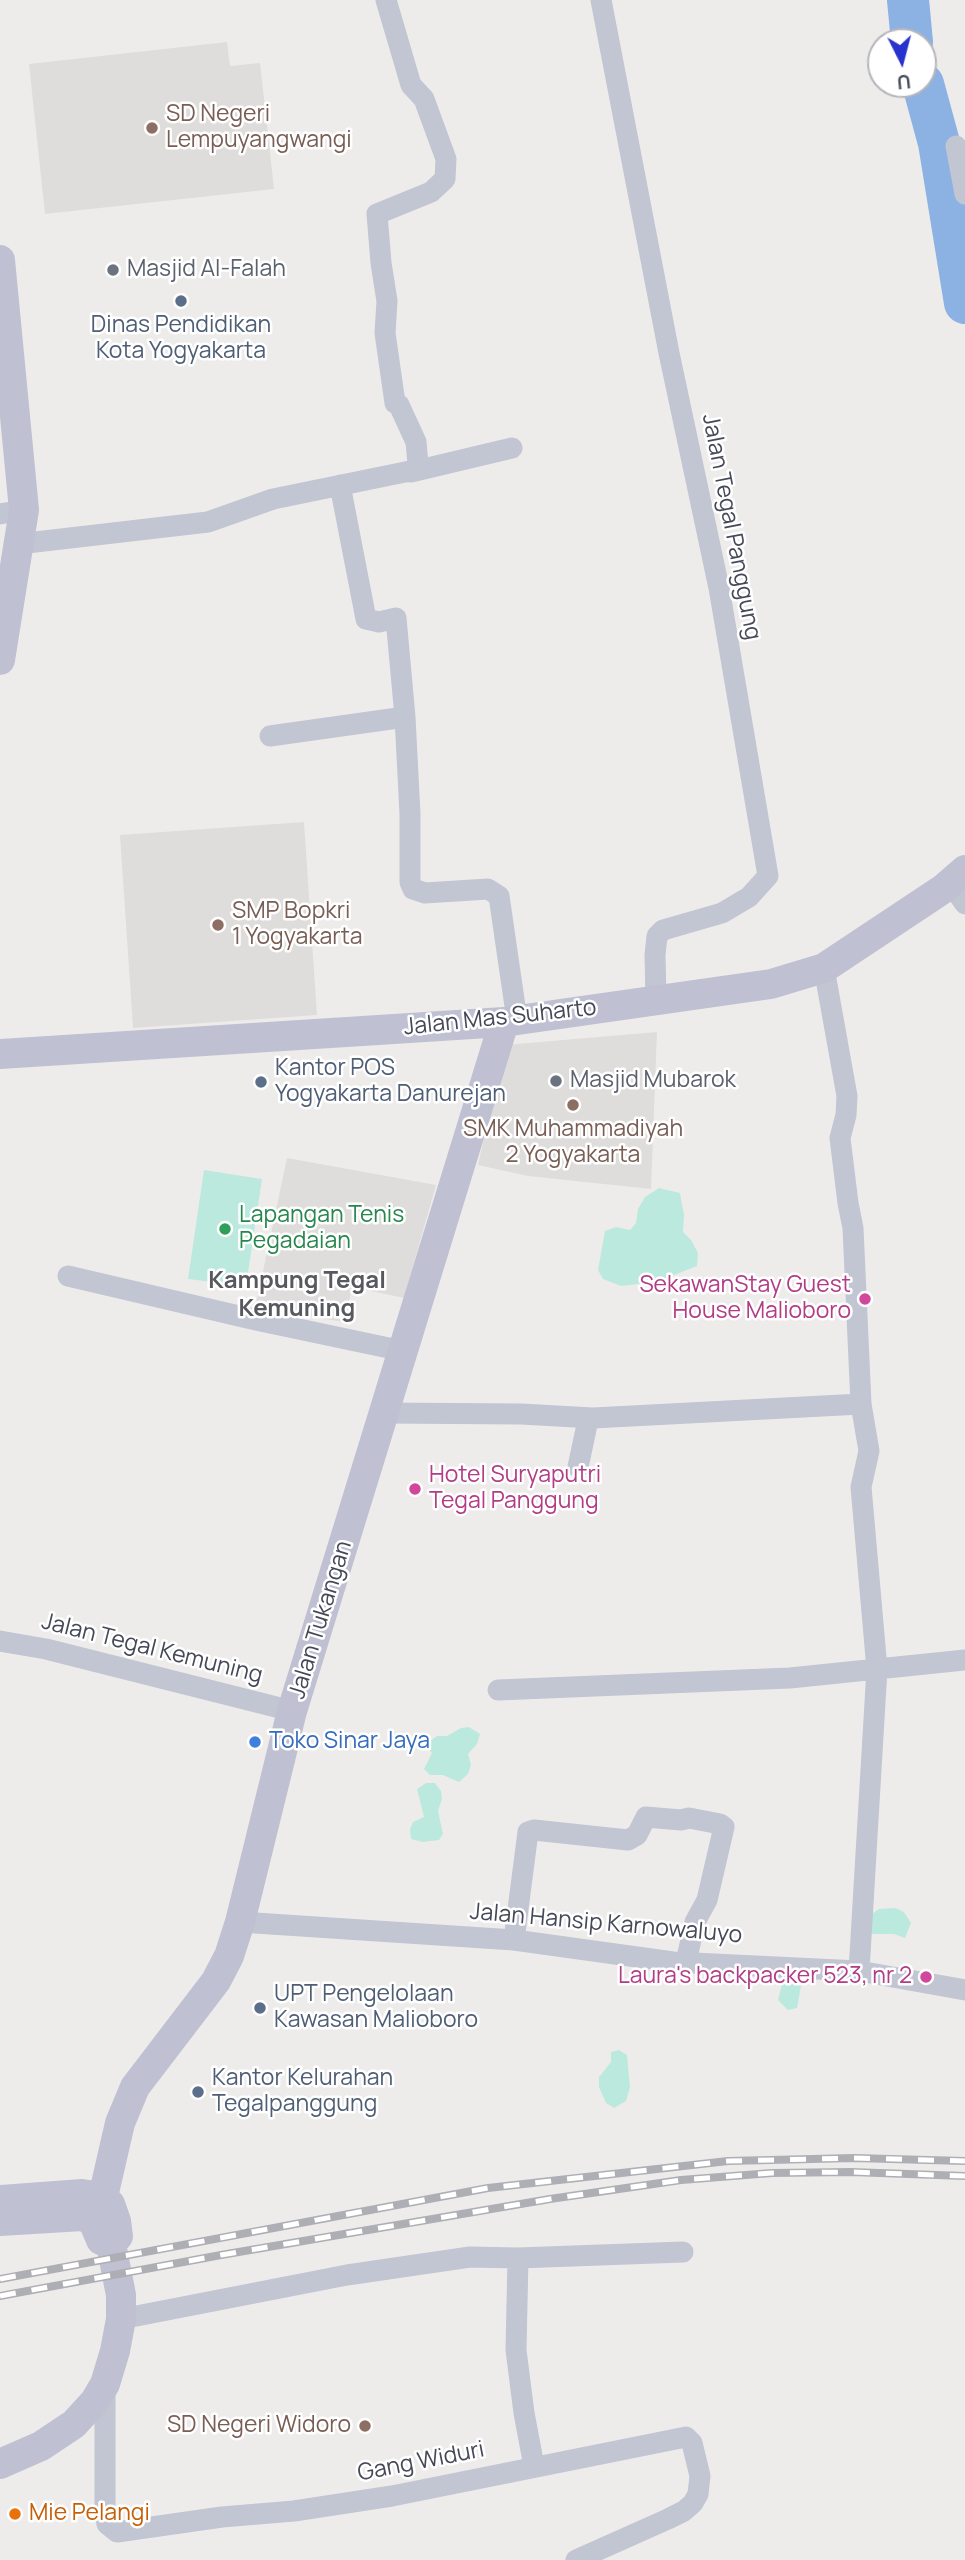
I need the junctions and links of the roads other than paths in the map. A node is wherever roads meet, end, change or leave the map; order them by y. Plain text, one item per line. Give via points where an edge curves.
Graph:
1 (386, 0) edge
2 (601, 0) edge
3 (956, 146) dead end
4 (965, 194) edge
5 (0, 260) edge
6 (512, 448) dead end
7 (411, 472) junction
8 (340, 485) junction
9 (12, 512) edge
10 (18, 544) junction
11 (0, 660) edge
12 (405, 717) junction
13 (270, 736) dead end
14 (960, 886) edge
15 (824, 968) junction
16 (656, 1000) junction
17 (510, 1021) junction
18 (0, 1054) edge
19 (68, 1276) dead end
20 (403, 1351) junction
21 (861, 1404) junction
22 (384, 1413) junction
23 (593, 1418) junction
24 (578, 1467) dead end
25 (0, 1641) edge
26 (965, 1660) edge
27 (877, 1669) junction
28 (498, 1690) dead end
29 (292, 1711) junction
30 (240, 1922) junction
31 (514, 1940) junction
32 (686, 1962) junction
33 (859, 1971) junction
34 (965, 1990) edge
35 (103, 2197) junction
36 (0, 2200) edge
37 (0, 2221) edge
38 (111, 2244) junction
39 (683, 2252) dead end
40 (518, 2258) junction
41 (121, 2319) junction
42 (105, 2384) junction
43 (0, 2464) edge
44 (534, 2466) junction
45 (576, 2560) edge

1 - 7 street via 411,85 424,99 446,159 445,179 431,192 377,215 395,403 416,442 418,464
2 - 16 street, Jalan Tegal Panggung via 668,353 719,588 768,876 749,897 722,913 663,930 657,936
3 - 4 street
5 - 9 street
6 - 7 street
7 - 8 street
8 - 10 street via 273,499 208,522
8 - 12 street via 366,618 379,622 396,618
9 - 10 street
10 - 11 street
12 - 13 street
12 - 17 street via 413,888 425,893 488,889 501,899
14 - 15 street, Jalan Mas Suharto
15 - 16 street, Jalan Mas Suharto via 771,984
15 - 21 street via 847,1096 840,1138 853,1228
16 - 17 street, Jalan Mas Suharto
17 - 18 street, Jalan Mas Suharto
17 - 20 street, Jalan Tukangan
19 - 20 street
20 - 22 street, Jalan Tukangan
21 - 23 street
21 - 27 street via 869,1451 861,1487
22 - 23 street
22 - 29 street, Jalan Tukangan
23 - 24 street via 588,1420
25 - 29 street, Jalan Tegal Kemuning
26 - 27 street
27 - 28 street via 711,1683
27 - 33 street
29 - 30 street, Jalan Tukangan
30 - 31 street, Jalan Hansip Karnowaluyo
30 - 35 street, Jalan Tukangan via 223,1970 135,2087 120,2123
31 - 32 street, Jalan Hansip Karnowaluyo
31 - 32 street via 528,1832 628,1840 637,1835 646,1817 689,1818 724,1828 708,1900 695,1922
32 - 33 street, Jalan Hansip Karnowaluyo
33 - 34 street, Jalan Hansip Karnowaluyo
35 - 36 street via 82,2194
35 - 38 street via 116,2221 118,2236
37 - 38 street via 83,2216 93,2221 100,2240
38 - 41 street
39 - 40 street
40 - 41 street via 470,2257 360,2273
40 - 44 street via 516,2350
41 - 42 street
42 - 43 street via 74,2424 41,2446
42 - 44 street, Gang Widuri via 105,2512 107,2524 117,2532 393,2496
44 - 45 street, Gang Widuri via 679,2436 692,2443 701,2483 693,2503

